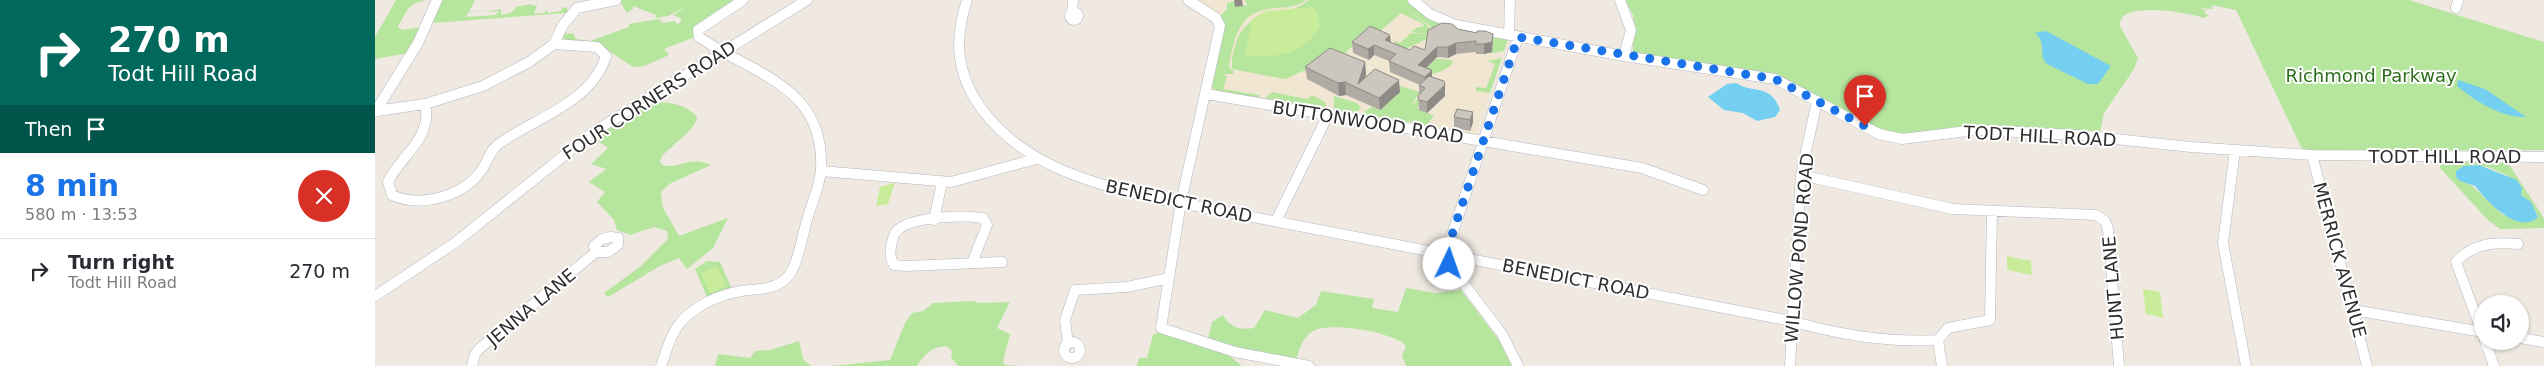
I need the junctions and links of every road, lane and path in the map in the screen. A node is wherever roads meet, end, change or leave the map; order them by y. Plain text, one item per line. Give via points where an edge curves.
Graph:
1 (437, 0) edge
2 (616, 0) edge
3 (743, 0) edge
4 (807, 0) edge
5 (967, 0) edge
6 (1073, 0) edge
7 (1188, 0) edge
8 (1413, 0) edge
9 (1510, 0) edge
10 (1620, 0) edge
11 (1072, 13) dead end
12 (1513, 36) junction
13 (554, 44) junction
14 (722, 53) junction
15 (1624, 56) junction
16 (1206, 94) junction
17 (1817, 101) junction
18 (425, 104) junction
19 (375, 112) edge
20 (1328, 116) junction
21 (1482, 141) junction
22 (2235, 150) junction
23 (2312, 155) junction
24 (2544, 157) edge
25 (1036, 159) junction
26 (821, 171) junction
27 (1801, 175) junction
28 (941, 182) junction
29 (1703, 190) dead end
30 (1181, 202) junction
31 (1993, 212) junction
32 (934, 220) junction
33 (1276, 220) junction
34 (2518, 244) dead end
35 (596, 252) dead end
36 (1446, 253) junction
37 (1002, 262) dead end
38 (972, 263) junction
39 (1169, 278) junction
40 (375, 296) edge
41 (2353, 310) junction
42 (2474, 311) edge
43 (1791, 320) junction
44 (2474, 333) edge
45 (1938, 340) junction
46 (2529, 340) edge
47 (2544, 342) edge
48 (1068, 344) dead end
49 (2488, 350) edge
50 (472, 366) edge
51 (661, 366) edge
52 (1309, 366) edge
53 (1518, 366) edge
54 (1790, 366) edge
55 (1942, 366) edge
56 (2119, 366) edge
57 (2246, 366) edge
58 (2367, 366) edge
59 (2494, 366) edge

1 - 19 street via 418,43
2 - 13 street via 577,8 563,25
3 - 14 street via 699,30 702,41
4 - 14 street, FOUR CORNERS ROAD
5 - 25 street, BENEDICT ROAD via 956,43 964,80 994,127
6 - 11 street
7 - 16 street via 1219,22
8 - 12 street, TODT HILL ROAD via 1446,22
9 - 12 street
10 - 15 street via 1631,30
12 - 15 street, TODT HILL ROAD
12 - 21 street
13 - 18 street via 499,78 466,93
13 - 18 street via 597,47 606,56 605,62 592,82 567,103 498,144 472,180 445,195 409,202 392,195 388,182 395,166 426,131 429,117
14 - 26 street via 779,82 796,97 812,118 820,145
14 - 40 street, FOUR CORNERS ROAD via 595,130 456,242
15 - 17 street, TODT HILL ROAD via 1775,79
16 - 20 street, BUTTONWOOD ROAD
16 - 30 street
17 - 22 street, TODT HILL ROAD via 1879,134 1893,138 1976,130 2077,135
17 - 27 street, WILLOW POND ROAD
18 - 19 street
20 - 21 street, BUTTONWOOD ROAD
20 - 33 street
21 - 29 street, BUTTONWOOD ROAD via 1659,172 1681,185
21 - 36 street
22 - 23 street, TODT HILL ROAD
22 - 57 street via 2223,243
23 - 24 street, TODT HILL ROAD
23 - 41 street, MERRICK AVENUE
25 - 28 street via 961,180
25 - 30 street, BENEDICT ROAD via 1094,183
26 - 28 street
26 - 51 street via 791,274 772,288 726,294 693,312 677,328
27 - 31 street via 1953,209
27 - 43 street, WILLOW POND ROAD
28 - 32 street
30 - 33 street, BENEDICT ROAD
30 - 39 street
31 - 45 street via 1990,320 1948,328
31 - 56 street, HUNT LANE via 2096,215 2105,221
32 - 38 street via 985,219 987,225
32 - 38 street via 911,222 900,228 894,235 891,262 899,266
33 - 36 street, BENEDICT ROAD
34 - 42 street via 2481,245 2470,249 2456,262
35 - 50 street, JENNA LANE via 479,349
36 - 43 street, BENEDICT ROAD
36 - 53 street via 1449,264 1502,334
37 - 38 street
39 - 48 street via 1127,287 1075,290 1065,320
39 - 52 street via 1161,328 1235,352
41 - 44 street
41 - 58 street, MERRICK AVENUE
43 - 45 street, BENEDICT ROAD via 1823,331 1870,340
43 - 54 street, WILLOW POND ROAD
45 - 55 street
46 - 47 street
49 - 59 street

